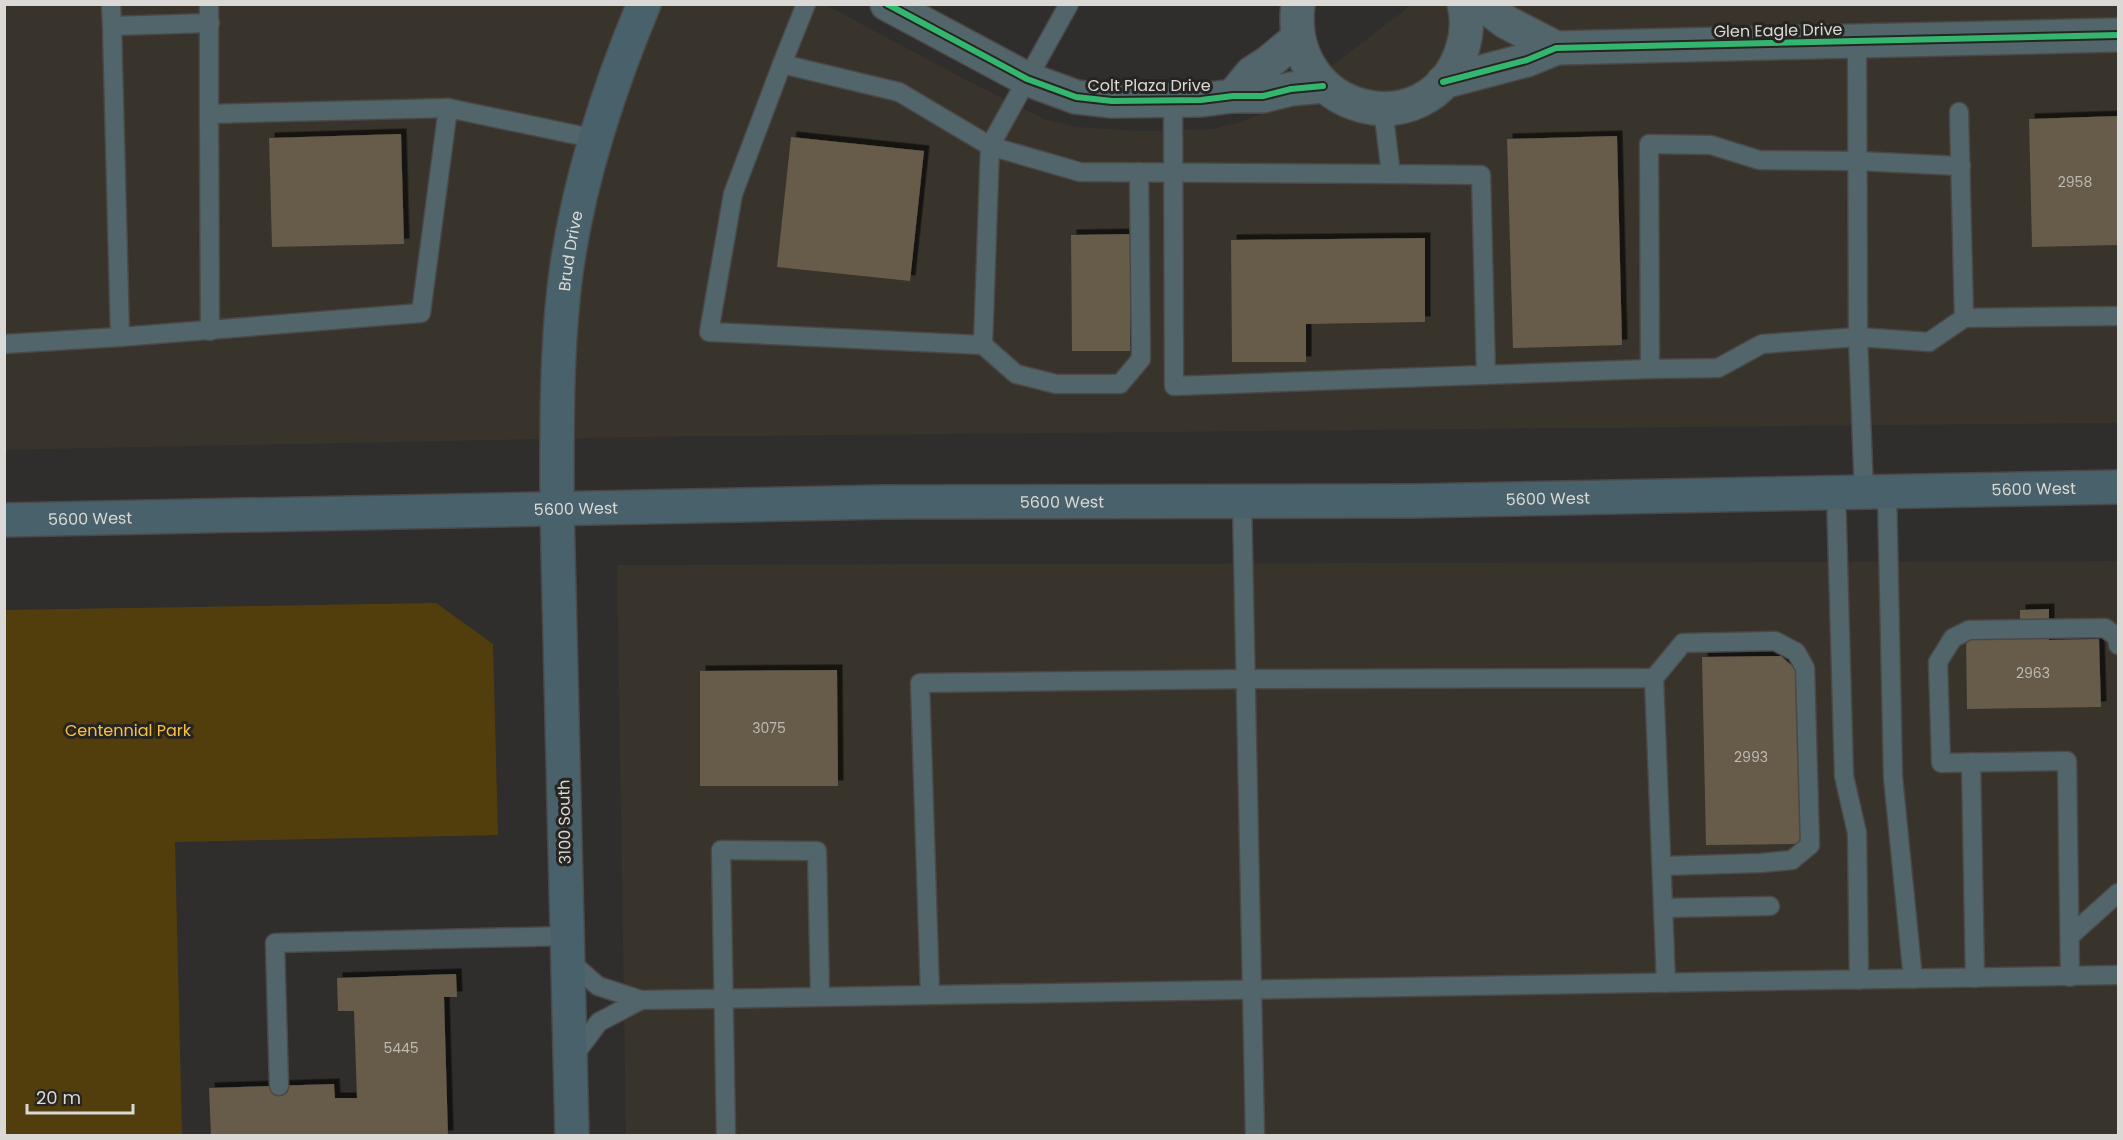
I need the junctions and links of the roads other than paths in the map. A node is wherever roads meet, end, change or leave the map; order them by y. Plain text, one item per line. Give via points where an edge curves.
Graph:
1 (111, 4) edge
2 (209, 4) edge
3 (644, 4) edge
4 (806, 4) edge
5 (887, 4) edge
6 (1069, 4) edge
7 (1298, 4) edge
8 (1464, 4) edge
9 (1482, 4) edge
10 (210, 23) junction
11 (112, 26) junction
12 (2118, 35) edge
13 (1298, 38) junction
14 (1857, 41) junction
15 (1556, 48) junction
16 (782, 64) junction
17 (1027, 79) junction
18 (1443, 82) junction
19 (1323, 86) junction
20 (1233, 96) junction
21 (1173, 101) junction
22 (448, 108) junction
23 (1383, 109) junction
24 (1959, 112) dead end
25 (209, 114) junction
26 (596, 139) junction
27 (990, 146) junction
28 (1858, 161) junction
29 (1961, 166) junction
30 (1138, 172) junction
31 (1173, 173) junction
32 (1391, 174) junction
33 (2118, 316) edge
34 (1964, 318) junction
35 (210, 330) junction
36 (1858, 336) junction
37 (120, 338) junction
38 (4, 344) edge
39 (982, 345) junction
40 (1650, 369) junction
41 (1486, 375) junction
42 (2118, 487) edge
43 (1862, 493) junction
44 (1242, 501) junction
45 (557, 508) junction
46 (4, 520) edge
47 (2118, 645) edge
48 (1654, 678) junction
49 (1246, 679) junction
50 (1971, 762) junction
51 (1662, 866) junction
52 (2118, 893) edge
53 (1770, 906) dead end
54 (1664, 908) junction
55 (2070, 936) junction
56 (567, 948) junction
57 (2118, 975) edge
58 (2070, 977) junction
59 (1975, 978) junction
60 (1913, 979) junction
61 (1859, 980) junction
62 (1666, 983) junction
63 (1252, 990) junction
64 (930, 994) junction
65 (820, 996) junction
66 (723, 998) junction
67 (641, 1000) junction
68 (570, 1060) junction
69 (279, 1086) dead end
70 (572, 1136) edge
71 (726, 1136) edge
72 (1255, 1136) edge

1 - 11 lane
2 - 10 lane
3 - 26 main road, Brud Drive
4 - 16 lane
5 - 17 street, Colt Plaza Drive
6 - 17 lane
7 - 13 street
8 - 18 street via 1466,38 1458,62
9 - 15 street, Glen Eagle Drive via 1506,22
10 - 11 lane
10 - 25 lane
11 - 37 lane
12 - 14 street, Glen Eagle Drive
13 - 19 street via 1307,64
13 - 20 street, Colt Plaza Drive via 1252,73
14 - 15 street, Glen Eagle Drive
14 - 28 lane
15 - 18 street, Glen Eagle Drive via 1527,60
16 - 27 lane via 899,92
16 - 39 lane via 733,194 709,332
17 - 21 street, Colt Plaza Drive via 1092,100
17 - 27 lane
18 - 23 street via 1416,101
19 - 20 street, Colt Plaza Drive via 1263,96
19 - 23 street via 1351,103
20 - 21 street, Colt Plaza Drive
21 - 31 lane
22 - 25 lane
22 - 26 lane
22 - 35 lane via 421,313
23 - 32 lane
24 - 29 lane
25 - 35 lane
26 - 45 main road, Brud Drive via 564,288 558,375
27 - 30 lane via 1080,172
27 - 39 lane
28 - 29 lane
28 - 36 lane
28 - 40 lane via 1759,160 1711,145 1649,144
29 - 34 lane
30 - 31 lane
30 - 39 lane via 1141,359 1120,384 1056,384 1016,374
31 - 32 lane
31 - 41 lane via 1174,386
32 - 41 lane via 1481,175
33 - 34 lane
34 - 36 lane via 1929,342
35 - 37 lane
36 - 40 lane via 1762,344 1718,368
36 - 43 lane
37 - 38 lane
40 - 41 lane
42 - 43 main road, 5600 West
43 - 44 main road, 5600 West
43 - 60 lane
43 - 61 lane via 1844,776 1857,833
44 - 45 main road, 5600 West
44 - 49 lane
45 - 46 main road, 5600 West
45 - 56 main road, 3100 South
47 - 50 lane via 2117,637 2105,628 1968,630 1953,638 1938,662 1941,763
48 - 49 lane
48 - 51 lane
48 - 51 lane via 1683,643 1775,640 1796,652 1805,669 1810,845 1792,860
49 - 63 lane
49 - 64 lane via 920,683
50 - 55 lane via 2067,761
50 - 59 lane
51 - 54 lane
52 - 55 lane
53 - 54 lane
54 - 62 lane
55 - 58 lane
56 - 67 lane via 598,986
56 - 68 main road, 3100 South
56 - 69 lane via 275,943
57 - 58 lane
58 - 59 lane
59 - 60 lane
60 - 61 lane
61 - 62 lane
62 - 63 lane
63 - 64 lane
63 - 72 lane
64 - 65 lane
65 - 66 lane
65 - 66 lane via 817,851 721,850
66 - 67 lane
66 - 71 lane
67 - 68 lane via 599,1022
68 - 70 main road, 3100 South

